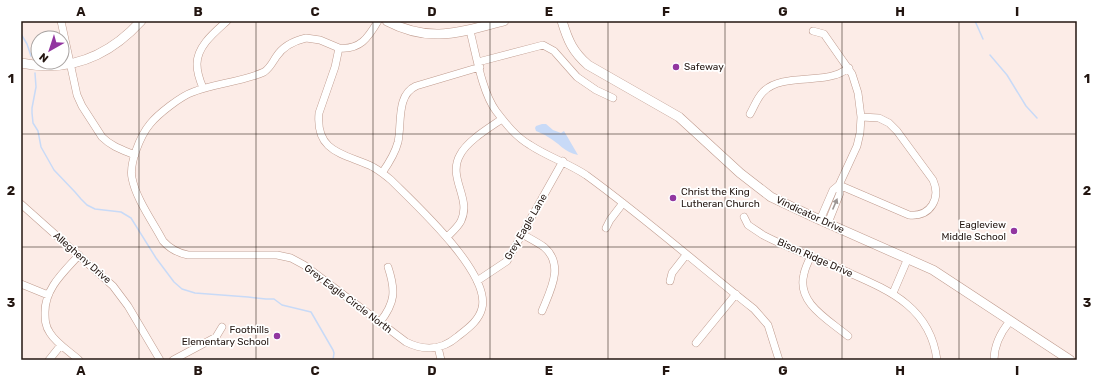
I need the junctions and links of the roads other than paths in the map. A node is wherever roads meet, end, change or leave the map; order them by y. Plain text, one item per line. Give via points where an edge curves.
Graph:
1 (141, 21) edge
2 (227, 21) edge
3 (378, 21) edge
4 (387, 21) edge
5 (504, 21) edge
6 (562, 21) edge
7 (470, 31) junction
8 (813, 31) dead end
9 (339, 48) junction
10 (70, 64) joint
11 (479, 64) junction
12 (849, 68) junction
13 (203, 88) junction
14 (613, 98) dead end
15 (750, 114) dead end
16 (861, 117) junction
17 (502, 119) junction
18 (135, 155) junction
19 (563, 162) junction
20 (382, 173) junction
21 (839, 185) junction
22 (623, 203) junction
23 (21, 204) edge
24 (744, 216) dead end
25 (824, 222) junction
26 (606, 228) dead end
27 (522, 234) junction
28 (447, 237) junction
29 (80, 255) junction
30 (686, 255) junction
31 (811, 256) junction
32 (908, 258) junction
33 (388, 267) dead end
34 (670, 281) dead end
35 (477, 282) junction
36 (21, 284) edge
37 (892, 293) junction
38 (736, 294) junction
39 (48, 295) junction
40 (542, 311) dead end
41 (1010, 320) junction
42 (380, 322) junction
43 (222, 327) dead end
44 (848, 336) dead end
45 (696, 343) dead end
46 (62, 345) junction
47 (438, 347) junction
48 (50, 360) edge
49 (79, 360) edge
50 (160, 360) edge
51 (173, 360) edge
52 (441, 360) edge
53 (779, 360) edge
54 (937, 360) edge
55 (994, 360) edge
56 (1070, 360) edge

1 - 10 main road via 121,41 103,52
2 - 13 street via 208,39 198,55 197,69
3 - 9 street via 361,43 350,48
4 - 7 main road via 421,33
5 - 7 main road
6 - 25 main road, Vindicator Drive via 570,45 588,65 679,117 740,173 771,197
7 - 11 street
8 - 12 street via 824,34
9 - 13 street, Grey Eagle Circle North via 320,40 299,40 280,51 264,72
9 - 20 street via 319,113 318,121 322,135 336,153
10 - 18 street via 79,100 102,138 112,146
11 - 14 street via 543,45 554,51 577,77
11 - 17 street via 485,87
11 - 20 street via 421,84 406,92 396,149
12 - 15 street via 834,76 772,85 762,92
12 - 16 street via 857,86
13 - 18 street, Grey Eagle Circle North via 185,96 153,121 143,135
16 - 21 street via 858,140
16 - 21 street via 879,118 893,127 933,180 937,189 936,199 924,213 909,215
17 - 19 street via 525,142
17 - 28 street via 469,144 459,155 456,177 462,196 463,214 458,226
18 - 42 street, Grey Eagle Circle North via 131,171 136,192 167,246 188,255 271,254 291,258 304,264
19 - 22 street
19 - 27 street, Grey Eagle Lane
20 - 28 street
21 - 25 street via 840,193
22 - 26 street
22 - 30 street
23 - 29 street, Allegheny Drive
24 - 31 street, Bison Ridge Drive via 748,225 763,235
25 - 32 main road, Vindicator Drive
27 - 35 street, Grey Eagle Lane via 507,261
27 - 40 street via 543,246 553,262 554,282
28 - 35 street
29 - 39 street via 54,284
29 - 50 street, Allegheny Drive via 113,286
30 - 34 street via 672,273
30 - 38 street
31 - 37 street, Bison Ridge Drive
31 - 44 street via 802,280 804,295 812,306
32 - 37 street
32 - 41 main road, Vindicator Drive via 933,270
33 - 42 street via 393,296 388,311
35 - 47 street via 484,298 479,316 456,338
36 - 39 street
37 - 54 street, Bison Ridge Drive via 910,307 924,324 933,340
38 - 45 street
38 - 53 street via 768,325
39 - 46 street via 45,324 50,334
41 - 55 street via 997,342
41 - 56 main road, Vindicator Drive
42 - 47 street, Grey Eagle Circle North via 411,345 424,348
43 - 51 street via 216,337
46 - 48 street
46 - 49 street
47 - 52 street

